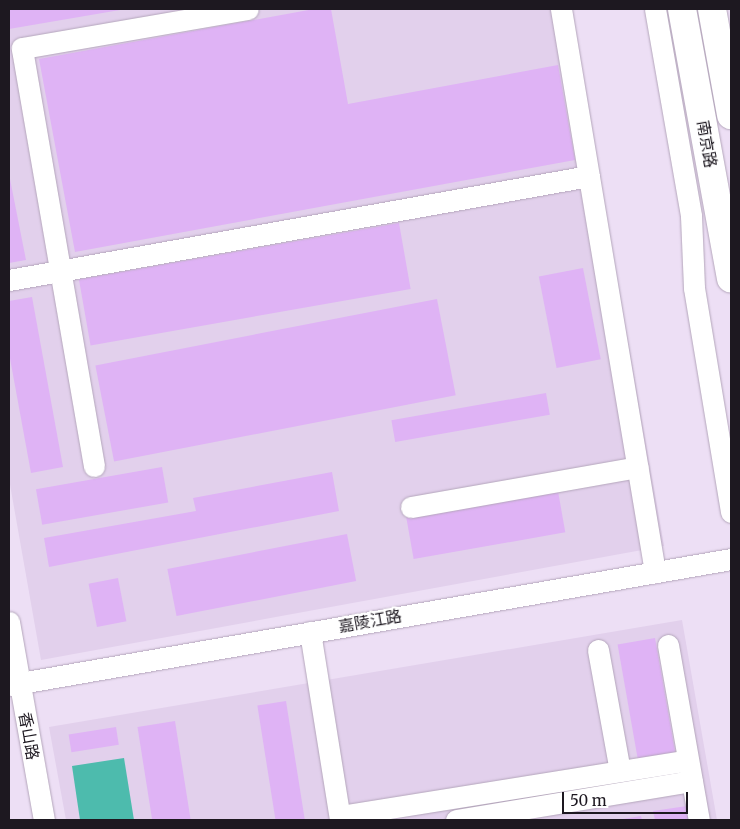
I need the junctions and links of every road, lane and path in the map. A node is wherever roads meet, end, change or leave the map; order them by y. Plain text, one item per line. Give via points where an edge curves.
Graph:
1 (248, 9) edge
2 (561, 9) edge
3 (655, 9) edge
4 (682, 9) edge
5 (712, 9) edge
6 (731, 115) edge
7 (589, 176) junction
8 (60, 271) junction
9 (731, 279) edge
10 (9, 280) edge
11 (94, 466) dead end
12 (638, 467) junction
13 (411, 507) dead end
14 (731, 512) edge
15 (731, 559) edge
16 (655, 572) junction
17 (9, 622) edge
18 (310, 632) junction
19 (668, 645) dead end
20 (598, 650) dead end
21 (14, 684) edge
22 (620, 771) junction
23 (690, 771) junction
24 (557, 812) edge
25 (340, 818) edge
26 (44, 820) edge
27 (456, 820) edge
28 (698, 820) edge

1 - 8 street via 22,48
2 - 7 street
3 - 14 street via 692,216 694,288
4 - 9 main road, 南京路
5 - 6 main road, 南京路
7 - 8 street
7 - 12 street
8 - 10 street
8 - 11 street
12 - 13 street
12 - 16 street
15 - 16 street, 嘉陵江路
16 - 18 street, 嘉陵江路
17 - 21 street, 香山路
18 - 21 street, 嘉陵江路
18 - 25 street
19 - 23 street
20 - 22 street
21 - 26 street, 香山路
22 - 23 street
22 - 25 street
23 - 24 street
23 - 28 street
24 - 27 street

